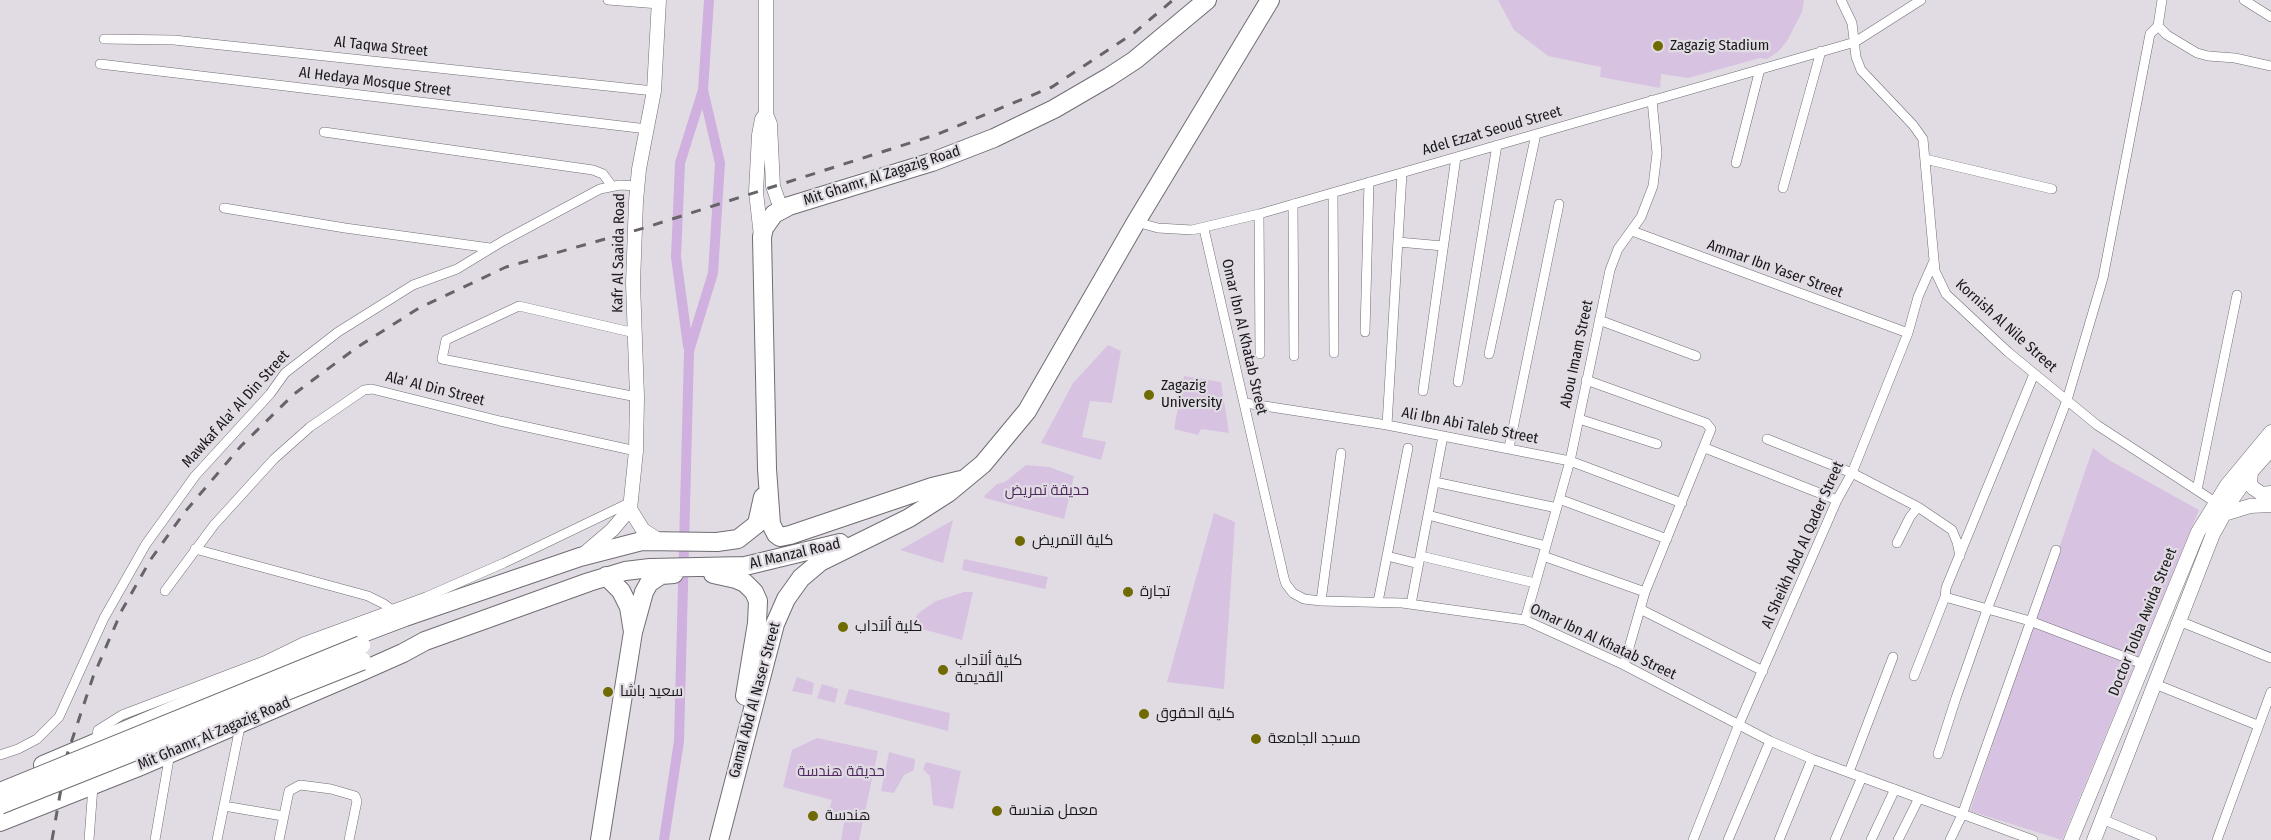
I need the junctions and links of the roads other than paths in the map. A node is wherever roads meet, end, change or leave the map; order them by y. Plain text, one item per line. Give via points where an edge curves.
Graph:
1 (608, 0) edge
2 (766, 0) edge
3 (1207, 0) edge
4 (1270, 0) edge
5 (1841, 0) edge
6 (1921, 0) edge
7 (2162, 0) edge
8 (2244, 0) edge
9 (659, 2) edge
10 (2271, 17) edge
11 (2158, 26) junction
12 (104, 39) dead end
13 (1856, 42) junction
14 (1821, 51) junction
15 (100, 64) dead end
16 (2271, 66) edge
17 (1760, 69) junction
18 (654, 91) junction
19 (1652, 100) junction
20 (766, 114) junction
21 (647, 129) junction
22 (324, 132) dead end
23 (1536, 134) junction
24 (1497, 145) junction
25 (1456, 157) junction
26 (1925, 159) junction
27 (1736, 163) dead end
28 (1402, 173) junction
29 (1369, 183) junction
30 (612, 186) junction
31 (637, 186) junction
32 (1784, 188) dead end
33 (2052, 189) dead end
34 (1334, 193) junction
35 (1293, 204) junction
36 (1559, 204) dead end
37 (224, 208) dead end
38 (782, 209) junction
39 (1259, 214) junction
40 (1136, 222) junction
41 (1204, 229) junction
42 (1632, 231) junction
43 (762, 237) junction
44 (1398, 242) junction
45 (1443, 246) junction
46 (490, 248) junction
47 (1934, 261) junction
48 (2238, 296) dead end
49 (1599, 320) junction
50 (1365, 332) dead end
51 (635, 333) junction
52 (1908, 333) junction
53 (1334, 353) dead end
54 (1260, 354) dead end
55 (1489, 354) dead end
56 (1294, 356) dead end
57 (1696, 356) dead end
58 (2034, 374) junction
59 (1586, 380) junction
60 (1458, 382) dead end
61 (1423, 391) dead end
62 (637, 397) junction
63 (2067, 400) junction
64 (1245, 403) junction
65 (1579, 418) junction
66 (1387, 425) junction
67 (2271, 432) edge
68 (1443, 436) junction
69 (1767, 439) dead end
70 (1657, 444) dead end
71 (1408, 448) dead end
72 (1509, 448) junction
73 (1705, 448) junction
74 (2271, 450) edge
75 (636, 451) junction
76 (1341, 453) dead end
77 (1570, 461) junction
78 (767, 469) junction
79 (2251, 472) junction
80 (1852, 473) junction
81 (966, 479) junction
82 (1435, 482) junction
83 (2197, 490) junction
84 (2271, 493) edge
85 (1837, 500) junction
86 (2216, 502) junction
87 (1558, 503) junction
88 (1682, 503) junction
89 (631, 505) junction
90 (2271, 505) edge
91 (1918, 507) junction
92 (2224, 514) junction
93 (1428, 515) junction
94 (874, 535) junction
95 (1667, 539) junction
96 (660, 541) junction
97 (1897, 543) dead end
98 (1546, 546) junction
99 (195, 549) junction
100 (2056, 550) dead end
101 (1387, 556) junction
102 (1543, 556) junction
103 (1960, 556) junction
104 (580, 557) junction
105 (1420, 560) junction
106 (716, 571) junction
107 (661, 572) junction
108 (606, 576) junction
109 (1535, 583) junction
110 (165, 591) dead end
111 (1644, 592) junction
112 (1945, 597) junction
113 (1321, 601) junction
114 (1378, 602) junction
115 (1412, 604) junction
116 (1640, 609) junction
117 (1987, 610) junction
118 (399, 614) junction
119 (1524, 620) junction
120 (2030, 621) junction
121 (2179, 621) junction
122 (633, 632) junction
123 (425, 640) junction
124 (362, 653) junction
125 (1893, 657) dead end
126 (2271, 658) edge
127 (2143, 664) junction
128 (1624, 665) junction
129 (1763, 671) junction
130 (1914, 676) dead end
131 (2155, 684) junction
132 (2271, 692) edge
133 (241, 722) junction
134 (1739, 724) junction
135 (2258, 725) junction
136 (1770, 741) junction
137 (95, 742) junction
138 (170, 753) junction
139 (0, 754) edge
140 (1938, 754) dead end
141 (1812, 759) junction
142 (2102, 765) junction
143 (737, 767) junction
144 (2120, 771) junction
145 (1849, 772) junction
146 (1862, 777) junction
147 (0, 784) edge
148 (93, 785) junction
149 (1895, 789) junction
150 (0, 792) edge
151 (1919, 798) junction
152 (0, 805) edge
153 (224, 806) junction
154 (1962, 815) junction
155 (284, 816) junction
156 (2102, 819) junction
157 (0, 822) edge
158 (2003, 835) edge
159 (89, 840) edge
160 (155, 840) edge
161 (217, 840) edge
162 (279, 840) edge
163 (348, 840) edge
164 (600, 840) edge
165 (719, 840) edge
166 (1693, 840) edge
167 (1728, 840) edge
168 (1779, 840) edge
169 (1835, 840) edge
170 (1871, 840) edge
171 (1898, 840) edge
172 (1950, 840) edge
173 (2033, 840) edge
174 (2072, 840) edge
175 (2094, 840) edge
176 (2152, 840) edge
177 (2217, 840) edge

1 - 9 street
2 - 20 street
3 - 38 highway, Mit Ghamr, Al Zagazig Road via 1160,41 1109,77 1024,124 932,162
4 - 40 highway
5 - 13 street, Kornish Al Nile Street
6 - 13 street, Adel Ezzat Seoud Street
7 - 11 street
8 - 10 street
9 - 18 street, Kafr Al Saaida Road
11 - 16 street via 2208,57
11 - 63 street via 2150,34 2103,278
12 - 18 street, Al Taqwa Street via 174,40
13 - 14 street, Adel Ezzat Seoud Street
13 - 26 street, Kornish Al Nile Street via 1861,70 1918,131
14 - 17 street, Adel Ezzat Seoud Street
14 - 32 street
15 - 21 street, Al Hedaya Mosque Street
17 - 19 street, Adel Ezzat Seoud Street
17 - 27 street
18 - 21 street, Kafr Al Saaida Road
19 - 23 street, Adel Ezzat Seoud Street
19 - 42 street, Abou Imam Street via 1656,170 1648,202
20 - 38 street via 770,124 773,186
20 - 43 street via 759,135 756,192
21 - 31 street, Kafr Al Saaida Road
22 - 30 street via 593,170 603,174
23 - 24 street, Adel Ezzat Seoud Street
23 - 55 street
24 - 25 street, Adel Ezzat Seoud Street
24 - 60 street
25 - 28 street, Adel Ezzat Seoud Street
25 - 45 street
26 - 33 street
26 - 47 street, Kornish Al Nile Street
28 - 29 street, Adel Ezzat Seoud Street
28 - 44 street
29 - 34 street, Adel Ezzat Seoud Street
29 - 50 street
30 - 31 street, Mawkaf Ala' Al Din Street
30 - 46 street, Mawkaf Ala' Al Din Street
31 - 51 street, Kafr Al Saaida Road
34 - 35 street, Adel Ezzat Seoud Street
34 - 53 street
35 - 39 street, Adel Ezzat Seoud Street
35 - 56 street
36 - 72 street
37 - 46 street
38 - 43 highway via 768,220
39 - 41 street, Adel Ezzat Seoud Street
39 - 54 street
40 - 41 street, Adel Ezzat Seoud Street via 1169,229
40 - 81 highway via 1028,411
41 - 64 street, Omar Ibn Al Khatab Street
42 - 49 street, Abou Imam Street via 1614,259
42 - 52 street, Ammar Ibn Yaser Street
43 - 78 highway
44 - 45 street
44 - 66 street
45 - 61 street
46 - 139 street, Mawkaf Ala' Al Din Street via 457,269 408,288 338,332 285,373 195,476 146,544 104,618 59,717 37,739
47 - 52 street, Al Sheikh Abd Al Qader Street
47 - 58 street, Kornish Al Nile Street via 1936,277 1946,294
48 - 83 street
49 - 57 street
49 - 59 street, Abou Imam Street
51 - 62 street, Kafr Al Saaida Road
51 - 62 street via 519,306 446,340 442,359
52 - 80 street, Al Sheikh Abd Al Qader Street
58 - 63 street, Kornish Al Nile Street
58 - 103 street
59 - 65 street, Abou Imam Street
59 - 73 street via 1709,425
62 - 75 street, Kafr Al Saaida Road
63 - 83 street, Kornish Al Nile Street via 2097,425
63 - 117 street
64 - 66 street, Ali Ibn Abi Taleb Street
64 - 113 street, Omar Ibn Al Khatab Street via 1286,584 1299,596
65 - 70 street
65 - 77 street, Abou Imam Street
66 - 68 street, Ali Ibn Abi Taleb Street
67 - 86 street, Doctor Tolba Awida Street
68 - 72 street, Ali Ibn Abi Taleb Street
68 - 82 street
69 - 80 street
71 - 101 street
72 - 77 street, Ali Ibn Abi Taleb Street
73 - 85 street
73 - 88 street
74 - 79 street
75 - 89 street, Kafr Al Saaida Road
75 - 99 street, Ala' Al Din Street via 368,389 296,439 234,502
76 - 113 street
77 - 87 street, Abou Imam Street
77 - 88 street, Ali Ibn Abi Taleb Street
78 - 81 highway via 771,524 780,537
78 - 96 highway, Mit Ghamr, Al Zagazig Road via 757,524 738,538 717,542
79 - 84 street via 2253,488 2262,494
79 - 92 street
80 - 85 street, Al Sheikh Abd Al Qader Street
80 - 91 street
81 - 94 highway via 929,507
82 - 87 street
82 - 93 street
83 - 86 street, Kornish Al Nile Street
85 - 129 street, Al Sheikh Abd Al Qader Street
86 - 127 street, Doctor Tolba Awida Street via 2190,549
87 - 95 street
87 - 98 street, Abou Imam Street
88 - 95 street
89 - 96 street via 643,530
89 - 104 street via 612,530
89 - 118 street
90 - 92 street
91 - 97 street
91 - 103 street via 1952,530
92 - 121 street
93 - 98 street
93 - 105 street
94 - 106 highway, Al Manzal Road via 761,564
94 - 143 highway, Gamal Abd Al Naser Street via 820,562 801,578 786,599 775,624
95 - 111 street
96 - 104 highway, Mit Ghamr, Al Zagazig Road via 642,541
98 - 102 street, Abou Imam Street
99 - 110 street, Ala' Al Din Street
99 - 118 street via 368,596
100 - 120 street
101 - 105 street
101 - 114 street
102 - 109 street, Abou Imam Street
102 - 111 street
103 - 112 street
104 - 118 highway, Mit Ghamr, Al Zagazig Road
105 - 109 street
105 - 115 street
106 - 107 highway, Al Manzal Road
106 - 143 highway via 745,583 758,601 733,748
107 - 108 highway, Mit Ghamr, Al Zagazig Road via 640,569
107 - 122 highway via 646,588
108 - 122 highway via 621,591 629,607
108 - 123 highway, Mit Ghamr, Al Zagazig Road
109 - 119 street, Abou Imam Street
111 - 116 street
112 - 117 street
112 - 130 street
113 - 114 street, Omar Ibn Al Khatab Street
114 - 115 street, Omar Ibn Al Khatab Street
115 - 119 street, Omar Ibn Al Khatab Street
116 - 128 street
116 - 129 street
117 - 120 street
117 - 140 street
118 - 124 highway, Mit Ghamr, Al Zagazig Road via 390,631
118 - 137 highway, Mit Ghamr, Al Zagazig Road
119 - 128 street, Omar Ibn Al Khatab Street
120 - 127 street
120 - 154 street
121 - 126 street
121 - 131 street
122 - 164 highway
123 - 124 highway, Mit Ghamr, Al Zagazig Road
123 - 133 highway, Mit Ghamr, Al Zagazig Road
124 - 150 highway, Mit Ghamr, Al Zagazig Road, bridge
124 - 152 highway, Mit Ghamr, Al Zagazig Road, bridge
125 - 145 street
127 - 142 street, Doctor Tolba Awida Street
128 - 134 street, Omar Ibn Al Khatab Street
129 - 134 street, Al Sheikh Abd Al Qader Street
131 - 135 street
131 - 144 street
132 - 135 street
133 - 138 highway, Mit Ghamr, Al Zagazig Road
133 - 153 street
134 - 136 street, Omar Ibn Al Khatab Street
134 - 166 street, Al Sheikh Abd Al Qader Street
135 - 177 street
136 - 141 street, Omar Ibn Al Khatab Street
136 - 167 street
137 - 147 highway, Mit Ghamr, Al Zagazig Road
137 - 148 street
138 - 148 highway, Mit Ghamr, Al Zagazig Road
138 - 160 street
141 - 145 street, Omar Ibn Al Khatab Street
141 - 168 street
142 - 144 street
142 - 174 street, Doctor Tolba Awida Street
143 - 165 highway, Gamal Abd Al Naser Street
144 - 156 street
145 - 146 street, Omar Ibn Al Khatab Street
146 - 149 street, Omar Ibn Al Khatab Street
146 - 169 street
148 - 157 highway, Mit Ghamr, Al Zagazig Road
148 - 159 street
149 - 151 street, Omar Ibn Al Khatab Street
149 - 170 street
151 - 154 street, Omar Ibn Al Khatab Street
151 - 171 street
153 - 155 street
153 - 161 street
154 - 158 street, Omar Ibn Al Khatab Street
154 - 172 street
155 - 162 street
155 - 163 street via 293,787 353,794 356,798
156 - 175 street
156 - 176 street
158 - 173 street, Omar Ibn Al Khatab Street

